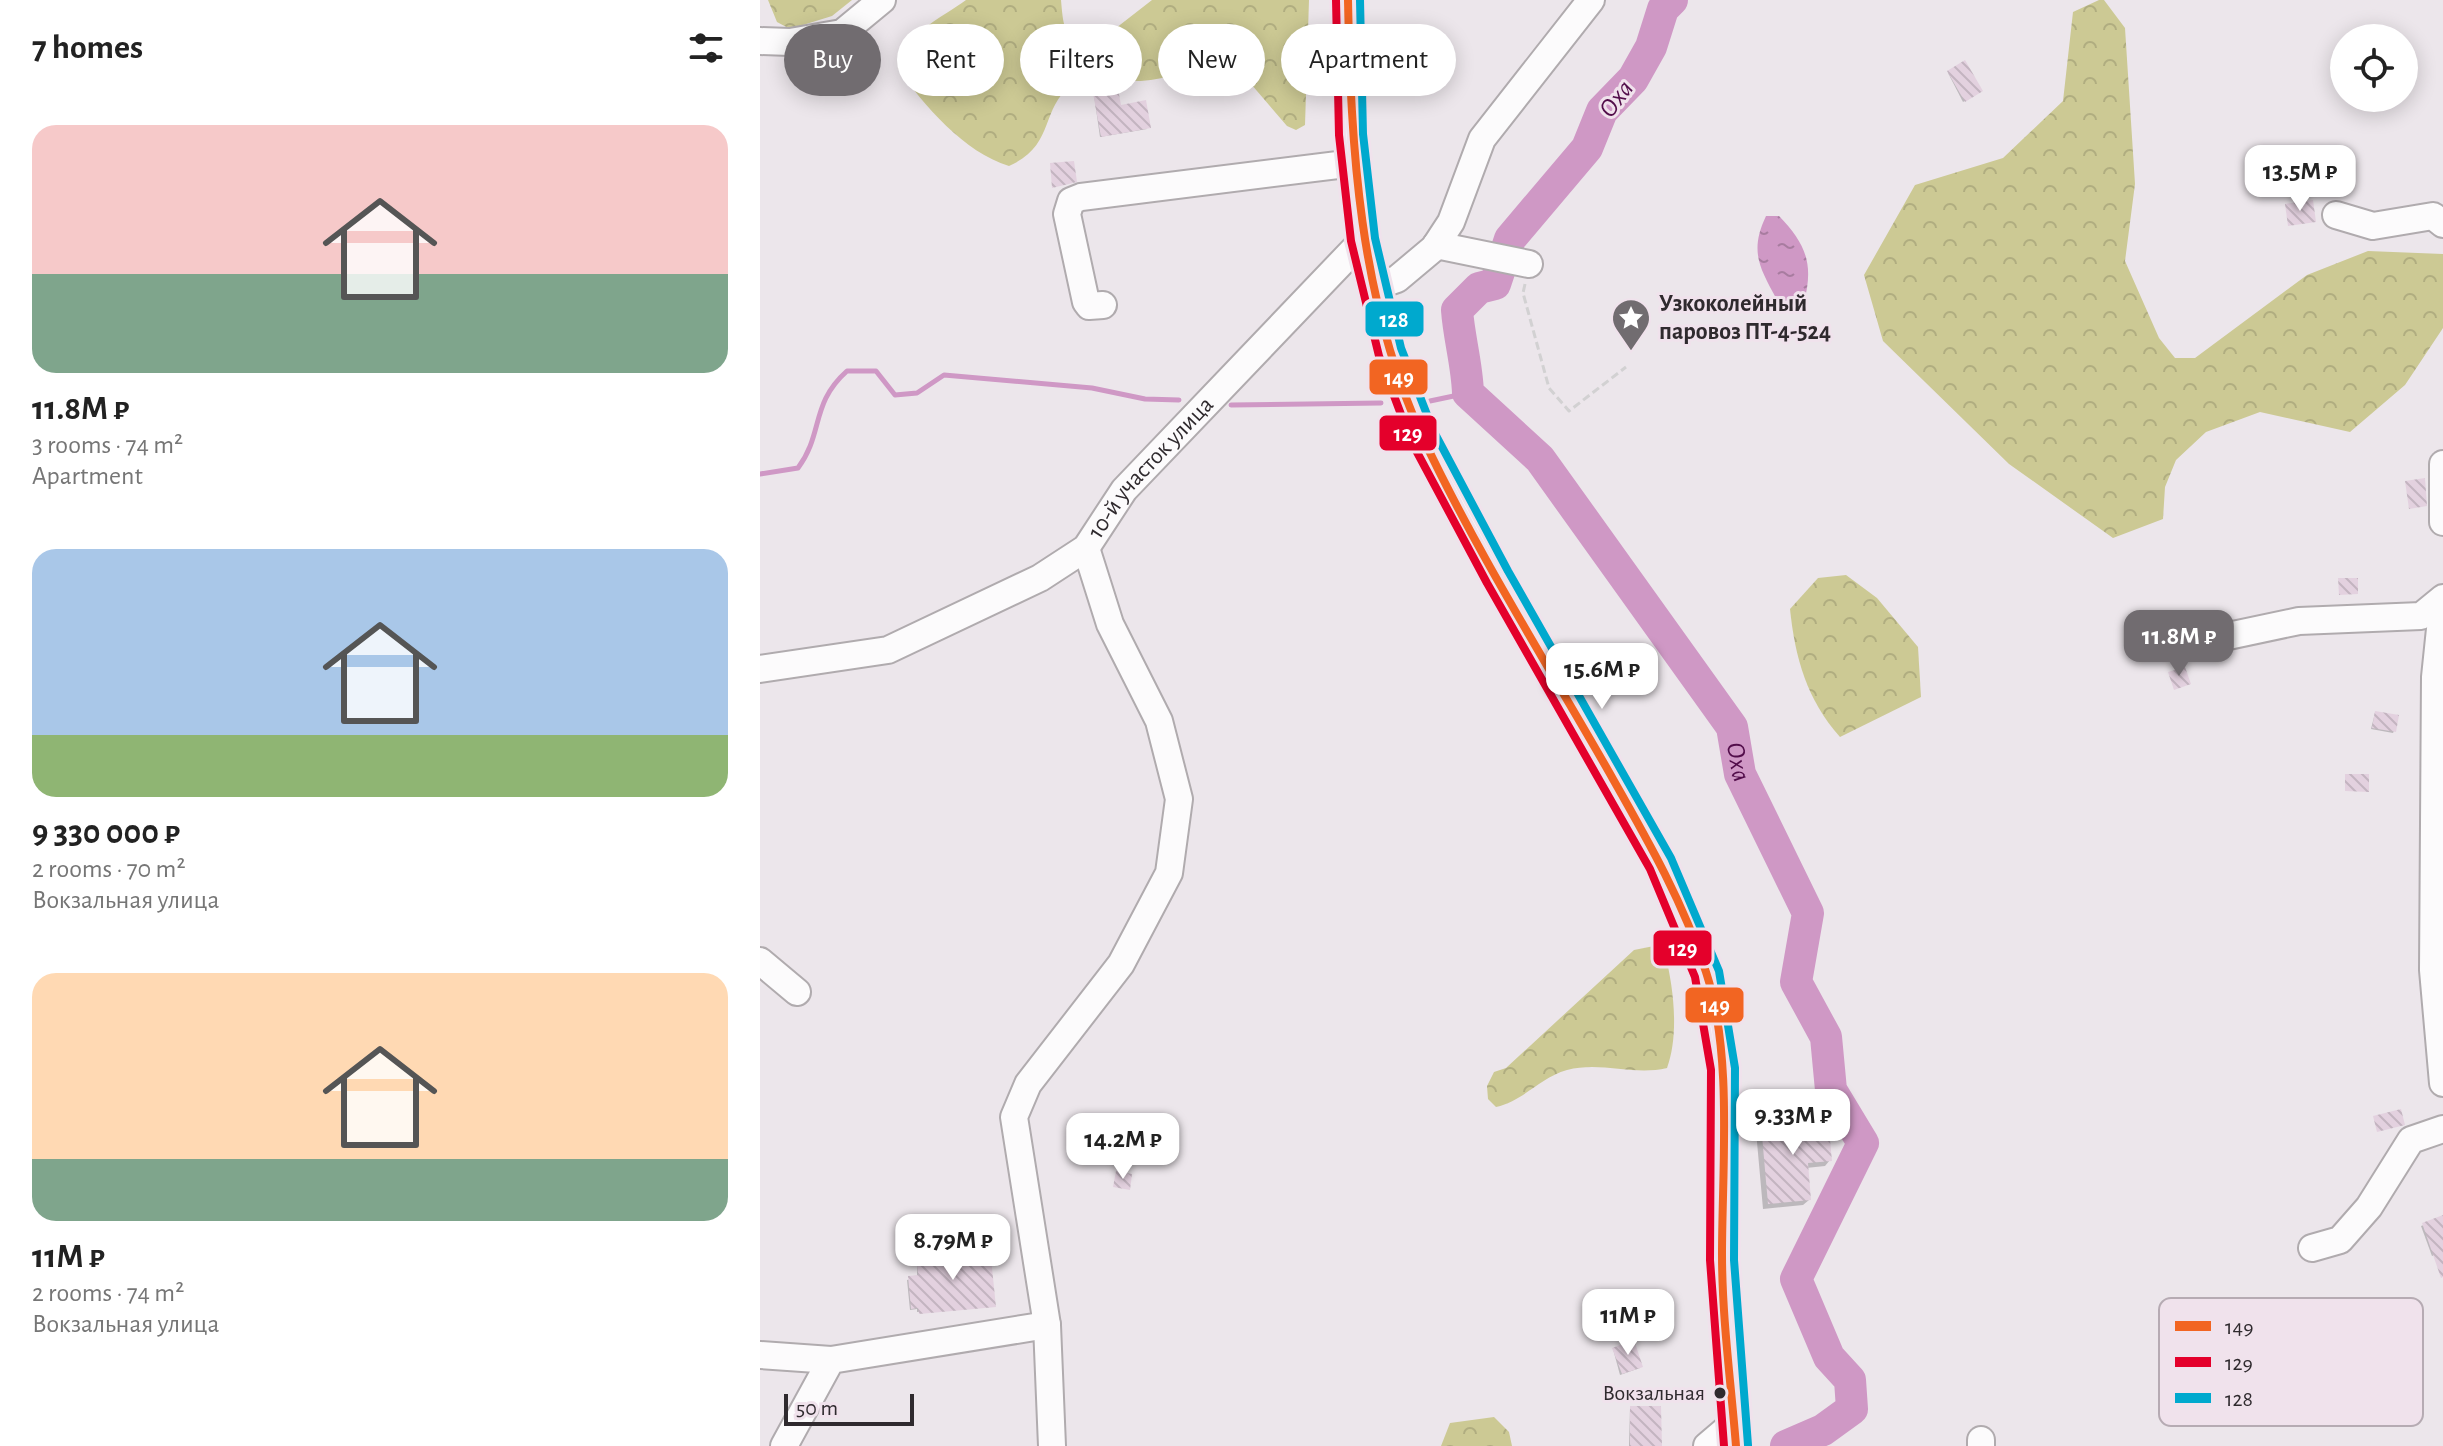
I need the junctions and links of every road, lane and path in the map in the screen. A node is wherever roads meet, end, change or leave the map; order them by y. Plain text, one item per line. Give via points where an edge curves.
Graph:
1 (882, 0) edge
2 (1348, 0) edge
3 (1591, 0) edge
4 (760, 41) edge
5 (1354, 163) junction
6 (2336, 215) dead end
7 (2443, 224) edge
8 (1363, 240) junction
9 (1436, 245) junction
10 (1524, 264) joint
11 (1374, 287) junction
12 (1103, 305) dead end
13 (1626, 367) dead end
14 (2443, 464) edge
15 (2443, 522) edge
16 (1086, 548) junction
17 (2443, 599) edge
18 (2200, 642) dead end
19 (760, 669) edge
20 (2438, 756) edge
21 (760, 961) edge
22 (797, 992) dead end
23 (2443, 1083) edge
24 (2443, 1129) edge
25 (2312, 1248) dead end
26 (1047, 1325) junction
27 (760, 1355) edge
28 (831, 1360) junction
29 (1735, 1436) edge
30 (784, 1446) edge
31 (1052, 1446) edge
32 (1707, 1446) edge

1 - 4 street via 842,33
2 - 5 street
3 - 9 street via 1482,139 1451,222
5 - 8 street
5 - 12 street via 1071,201 1067,214 1086,302
6 - 7 street via 2373,226 2433,216
8 - 11 street
8 - 16 street, 10-й участок улица via 1124,490
9 - 10 street
9 - 11 street via 1407,273
10 - 13 path via 1523,293 1533,338 1549,388 1569,411
11 - 29 street via 1390,352 1422,435 1661,864 1707,974 1723,1069 1722,1260
14 - 15 street
16 - 19 street, 10-й участок улица via 1040,578 888,650
16 - 26 street via 1110,624 1159,721 1179,799 1169,873 1121,964 1028,1084 1014,1117
17 - 18 street via 2421,616 2299,621
17 - 20 street via 2435,677
20 - 23 street via 2433,970
21 - 22 street
24 - 25 street via 2411,1140 2369,1207 2340,1240
26 - 28 street
26 - 31 street
27 - 28 street
28 - 30 street
29 - 32 street

